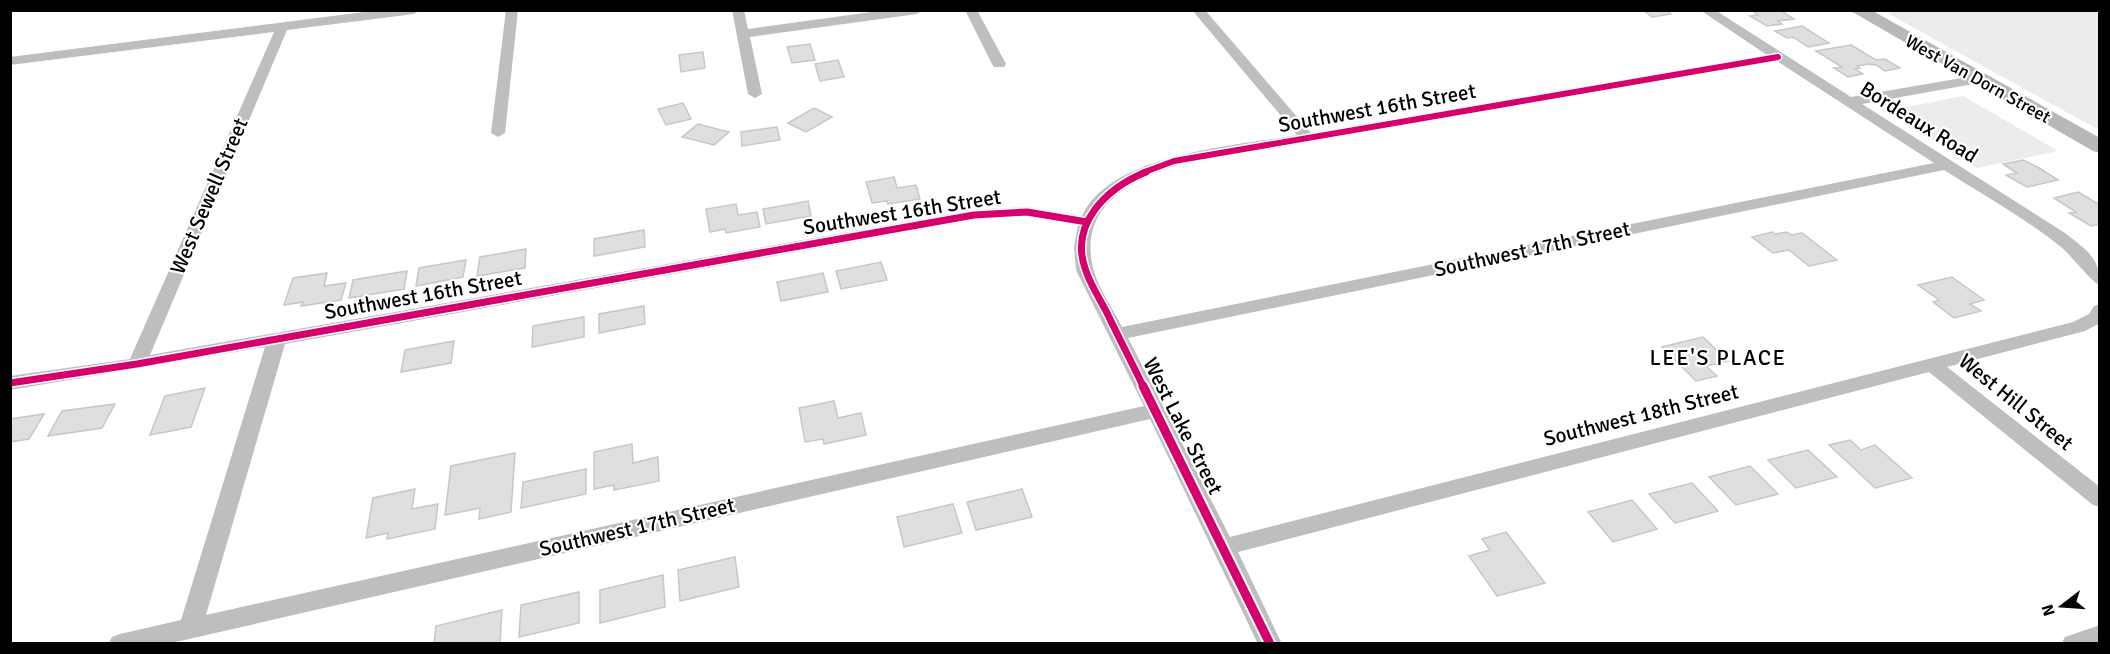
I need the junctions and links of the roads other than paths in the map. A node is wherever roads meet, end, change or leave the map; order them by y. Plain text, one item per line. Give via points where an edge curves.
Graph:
1 (414, 10) edge
2 (512, 10) edge
3 (738, 10) edge
4 (917, 10) edge
5 (971, 10) edge
6 (1198, 10) edge
7 (1706, 10) edge
8 (1857, 10) edge
9 (282, 27) junction
10 (743, 34) junction
11 (1778, 57) junction
12 (10, 61) edge
13 (999, 64) dead end
14 (1979, 79) junction
15 (755, 94) dead end
16 (1848, 102) junction
17 (498, 133) dead end
18 (1307, 138) junction
19 (2100, 147) edge
20 (1947, 165) junction
21 (1087, 222) junction
22 (2100, 280) edge
23 (2100, 310) edge
24 (1116, 334) junction
25 (277, 339) junction
26 (137, 364) junction
27 (1932, 365) junction
28 (10, 383) edge
29 (1155, 411) junction
30 (2100, 499) edge
31 (1224, 547) junction
32 (190, 628) junction
33 (2100, 635) edge
34 (120, 644) edge
35 (1270, 644) edge
36 (2073, 644) edge

1 - 9 street
2 - 17 street
3 - 10 street
4 - 10 street
5 - 13 street
6 - 18 street
7 - 11 street, Bordeaux Road
8 - 14 main road, West Van Dorn Street
9 - 12 street
9 - 26 street, West Sewell Street
10 - 15 street
11 - 16 street, Bordeaux Road
11 - 18 street, Southwest 16th Street
14 - 16 street
14 - 19 main road, West Van Dorn Street
16 - 20 street, Bordeaux Road
18 - 21 street, Southwest 16th Street via 1152,168 1114,188 1099,202
20 - 22 street, Bordeaux Road via 2059,237 2080,254
20 - 24 street, Southwest 17th Street
21 - 24 street, West Lake Street via 1082,240 1085,270
21 - 25 street, Southwest 16th Street via 1027,212 974,215
23 - 27 street, Southwest 18th Street via 2095,318 2079,327
24 - 29 street, West Lake Street
25 - 26 street, Southwest 16th Street
25 - 32 street
26 - 28 street, Southwest 16th Street
27 - 30 street, West Hill Street
27 - 31 street, Southwest 18th Street
29 - 31 street, West Lake Street
29 - 32 street, Southwest 17th Street
31 - 35 street, West Lake Street
32 - 34 street, Southwest 17th Street
33 - 36 street

